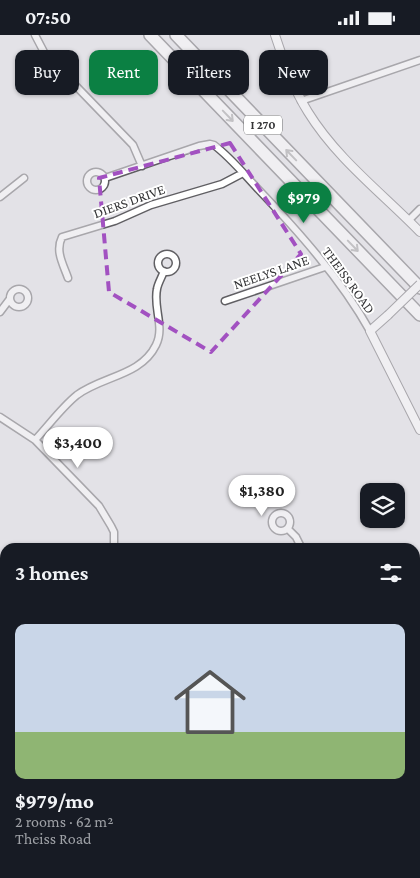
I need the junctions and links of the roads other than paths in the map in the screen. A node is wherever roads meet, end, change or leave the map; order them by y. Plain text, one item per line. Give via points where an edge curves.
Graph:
1 (35, 35) edge
2 (150, 35) edge
3 (176, 35) edge
4 (275, 35) edge
5 (420, 60) edge
6 (301, 101) junction
7 (142, 166) junction
8 (243, 173) junction
9 (24, 178) dead end
10 (105, 178) dead end
11 (0, 197) edge
12 (420, 209) edge
13 (409, 220) junction
14 (420, 231) edge
15 (325, 267) junction
16 (164, 271) dead end
17 (68, 278) dead end
18 (420, 284) edge
19 (420, 288) edge
20 (9, 301) dead end
21 (225, 301) dead end
22 (0, 311) edge
23 (420, 315) edge
24 (370, 331) junction
25 (0, 417) edge
26 (420, 430) edge
27 (35, 440) junction
28 (288, 529) dead end
29 (114, 543) edge
30 (299, 543) edge

1 - 7 street via 45,54 133,145
2 -> 23 highway, I 270
19 -> 3 highway, I 270
4 - 6 street
5 - 6 street
6 - 13 street via 333,146
7 - 8 street, THEISS ROAD via 210,144
7 - 10 street
8 - 15 street, THEISS ROAD
8 - 17 street, DIERS DRIVE via 222,185 151,205 114,221 62,237 59,253
9 - 11 street
12 - 13 street
13 - 14 street
15 - 21 street, NEELYS LANE
15 - 24 street, THEISS ROAD
16 - 27 street via 157,290 160,333 146,360 135,369 89,387 76,396
18 - 24 street, bridge
20 - 22 street
24 - 26 street, THEISS ROAD
25 - 27 street
27 - 29 street via 99,507 114,532
28 - 30 street

